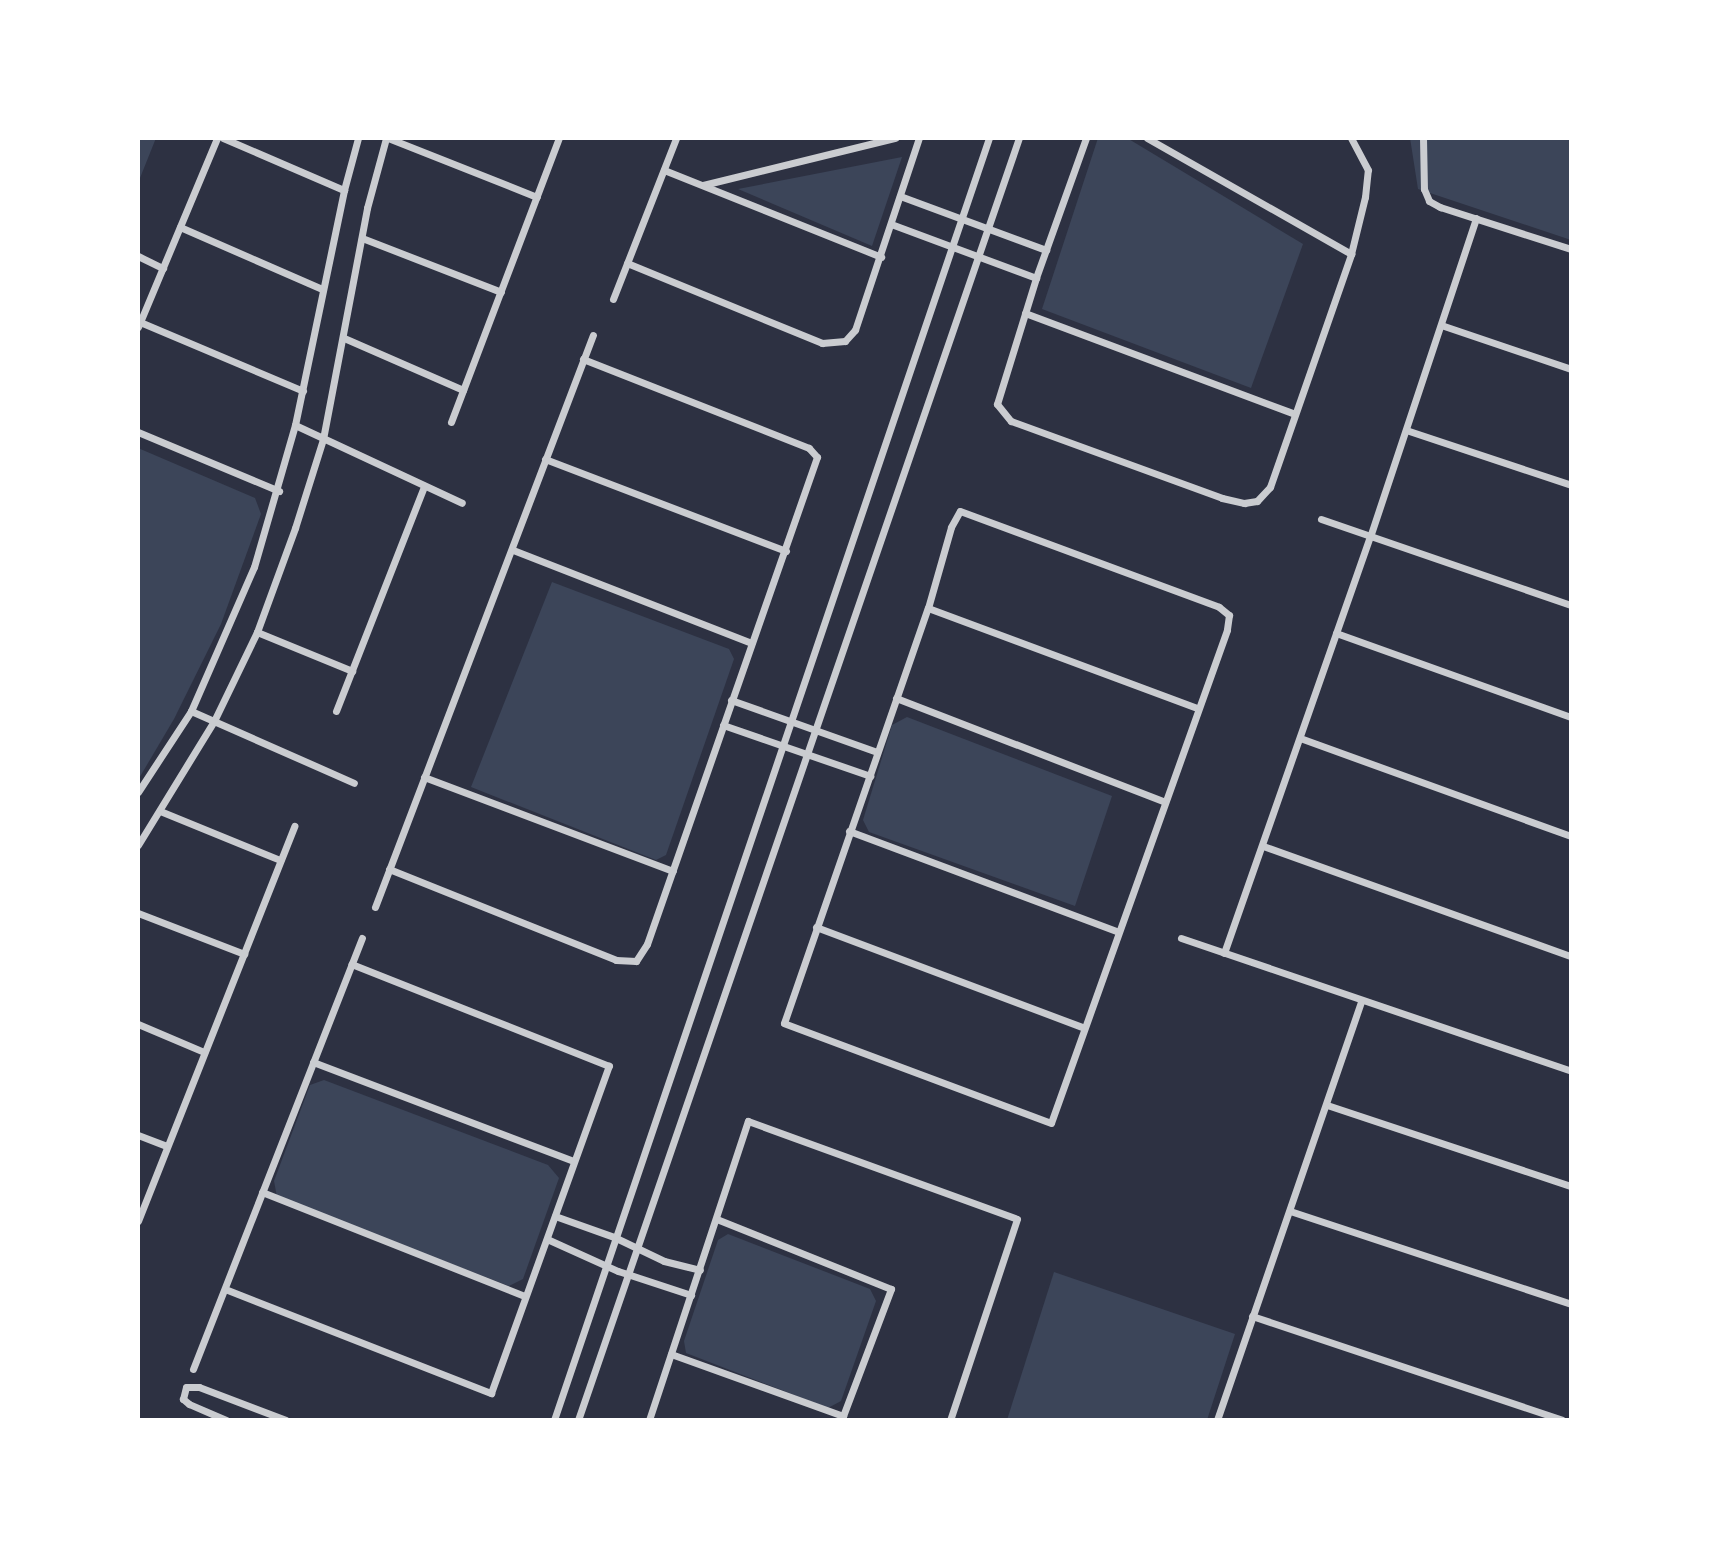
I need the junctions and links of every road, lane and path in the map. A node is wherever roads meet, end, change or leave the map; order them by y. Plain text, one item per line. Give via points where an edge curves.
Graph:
1 (220, 138) edge
2 (358, 138) edge
3 (387, 138) edge
4 (559, 138) edge
5 (676, 138) edge
6 (895, 138) edge
7 (919, 138) edge
8 (989, 138) edge
9 (1019, 138) edge
10 (1086, 138) edge
11 (1147, 138) edge
12 (1351, 138) edge
13 (1423, 138) edge
14 (664, 170) junction
15 (701, 185) junction
16 (344, 190) junction
17 (900, 196) junction
18 (537, 197) junction
19 (1476, 218) junction
20 (962, 219) junction
21 (891, 224) junction
22 (180, 227) junction
23 (989, 229) junction
24 (362, 238) junction
25 (953, 246) junction
26 (1571, 249) edge
27 (1046, 250) junction
28 (1351, 254) junction
29 (138, 256) edge
30 (881, 257) junction
31 (979, 257) junction
32 (627, 263) junction
33 (163, 268) junction
34 (1036, 278) junction
35 (322, 289) junction
36 (501, 292) junction
37 (613, 299) dead end
38 (1025, 313) junction
39 (139, 325) edge
40 (1441, 325) junction
41 (593, 335) dead end
42 (344, 338) junction
43 (583, 359) junction
44 (1571, 369) edge
45 (463, 390) junction
46 (303, 391) junction
47 (1295, 414) junction
48 (451, 422) dead end
49 (295, 425) junction
50 (1406, 430) junction
51 (138, 432) edge
52 (323, 439) junction
53 (545, 459) junction
54 (1571, 485) edge
55 (424, 486) junction
56 (279, 491) junction
57 (462, 503) dead end
58 (1321, 519) dead end
59 (1370, 537) junction
60 (513, 550) junction
61 (786, 551) junction
62 (1571, 605) edge
63 (928, 608) junction
64 (257, 632) junction
65 (1336, 633) junction
66 (751, 643) junction
67 (352, 671) junction
68 (896, 698) junction
69 (731, 700) junction
70 (1197, 708) junction
71 (191, 711) junction
72 (336, 711) dead end
73 (1571, 717) edge
74 (214, 721) junction
75 (791, 721) junction
76 (723, 725) junction
77 (816, 731) junction
78 (1300, 738) junction
79 (782, 747) junction
80 (877, 752) junction
81 (807, 756) junction
82 (870, 776) junction
83 (424, 777) junction
84 (354, 783) dead end
85 (138, 792) edge
86 (1163, 801) junction
87 (160, 811) junction
88 (294, 826) dead end
89 (849, 831) junction
90 (1571, 836) edge
91 (138, 845) edge
92 (1263, 846) junction
93 (280, 860) junction
94 (389, 869) junction
95 (673, 871) junction
96 (375, 907) dead end
97 (138, 913) edge
98 (816, 927) junction
99 (1117, 931) junction
100 (362, 938) dead end
101 (1181, 938) dead end
102 (1224, 953) junction
103 (244, 954) junction
104 (1571, 956) edge
105 (352, 964) junction
106 (1362, 1000) junction
107 (138, 1024) edge
108 (1084, 1028) junction
109 (204, 1052) junction
110 (313, 1062) junction
111 (1571, 1071) edge
112 (1327, 1105) junction
113 (138, 1135) edge
114 (167, 1146) junction
115 (573, 1161) junction
116 (1571, 1186) edge
117 (262, 1192) junction
118 (1290, 1211) junction
119 (555, 1216) junction
120 (717, 1219) junction
121 (138, 1221) edge
122 (614, 1237) junction
123 (547, 1239) junction
124 (639, 1248) junction
125 (604, 1265) junction
126 (700, 1270) junction
127 (629, 1274) junction
128 (225, 1289) junction
129 (691, 1295) junction
130 (525, 1296) junction
131 (1571, 1304) edge
132 (1252, 1316) junction
133 (671, 1354) junction
134 (193, 1369) dead end
135 (226, 1420) edge
136 (286, 1420) edge
137 (554, 1420) edge
138 (578, 1420) edge
139 (649, 1420) edge
140 (950, 1420) edge
141 (1217, 1420) edge
142 (1562, 1420) edge

1 - 16 street
1 - 22 street
2 - 16 street
3 - 18 street
3 - 24 street
4 - 18 street
5 - 14 street
6 - 15 street
7 - 17 street
8 - 20 street
9 - 23 street
10 - 27 street
11 - 28 street
12 - 28 street via 1368,170
13 - 19 street via 1429,201
14 - 15 street
14 - 32 street
15 - 30 street
16 - 35 street
17 - 20 street
17 - 21 street
18 - 36 street
19 - 26 street
19 - 40 street
20 - 23 street
20 - 25 street
21 - 25 street
21 - 30 street
22 - 33 street
22 - 35 street
23 - 27 street
23 - 31 street
24 - 36 street
24 - 42 street
25 - 31 street
25 - 75 street
27 - 34 street
28 - 47 street
29 - 33 street
30 - 32 street via 855,330 835,344
31 - 34 street
31 - 77 street
32 - 37 street
33 - 39 street
34 - 38 street
35 - 46 street
36 - 45 street
38 - 47 street
38 - 47 street via 998,393 997,404 1011,421 1244,503 1257,501 1270,487
39 - 46 street
40 - 44 street
40 - 50 street
41 - 43 street
42 - 45 street
42 - 52 street
43 - 53 street
43 - 61 street via 815,452 815,467
45 - 48 street
46 - 49 street
49 - 52 street
49 - 56 street
50 - 54 street
50 - 59 street
51 - 56 street
52 - 55 street
52 - 64 street
53 - 60 street
53 - 61 street
55 - 57 street
55 - 67 street
56 - 71 street via 243,598
58 - 59 street
59 - 62 street
59 - 65 street
60 - 66 street
60 - 83 street
61 - 66 street
63 - 68 street
63 - 70 street
63 - 70 street via 954,520 967,511 1225,611 1229,624
64 - 67 street
64 - 74 street
65 - 73 street
65 - 78 street
66 - 69 street
67 - 72 street
68 - 80 street
68 - 86 street
69 - 75 street
69 - 76 street
70 - 86 street
71 - 74 street
71 - 85 street
74 - 84 street
74 - 87 street
75 - 77 street
75 - 79 street
76 - 79 street
76 - 95 street
77 - 80 street
77 - 81 street
78 - 90 street
78 - 92 street
79 - 81 street
79 - 122 street
80 - 82 street
81 - 82 street
81 - 124 street
82 - 89 street
83 - 94 street
83 - 95 street
86 - 99 street
87 - 91 street
87 - 93 street
88 - 93 street
89 - 98 street
89 - 99 street
92 - 102 street
92 - 104 street
93 - 103 street
94 - 95 street via 627,962 643,953
94 - 96 street
97 - 103 street
98 - 108 street
98 - 108 street via 784,1023 1051,1123
99 - 108 street
100 - 105 street
101 - 102 street
102 - 106 street
103 - 109 street
105 - 110 street
105 - 115 street via 609,1066
106 - 111 street
106 - 112 street
107 - 109 street
109 - 114 street
110 - 115 street
110 - 117 street
112 - 116 street
112 - 118 street
113 - 114 street
114 - 121 street
115 - 119 street
117 - 128 street
117 - 130 street
118 - 131 street
118 - 132 street
119 - 122 street
119 - 123 street
120 - 126 street
120 - 133 street via 891,1289 843,1416
120 - 140 street via 748,1121 1017,1219
122 - 124 street
122 - 125 street
123 - 125 street
123 - 130 street
124 - 126 street
124 - 127 street
125 - 127 street
125 - 137 street
126 - 129 street
127 - 129 street
127 - 138 street
128 - 130 street via 491,1393
128 - 134 street
129 - 133 street
132 - 141 street
132 - 142 street
133 - 139 street
135 - 136 street via 189,1404 183,1399 186,1387 199,1387

